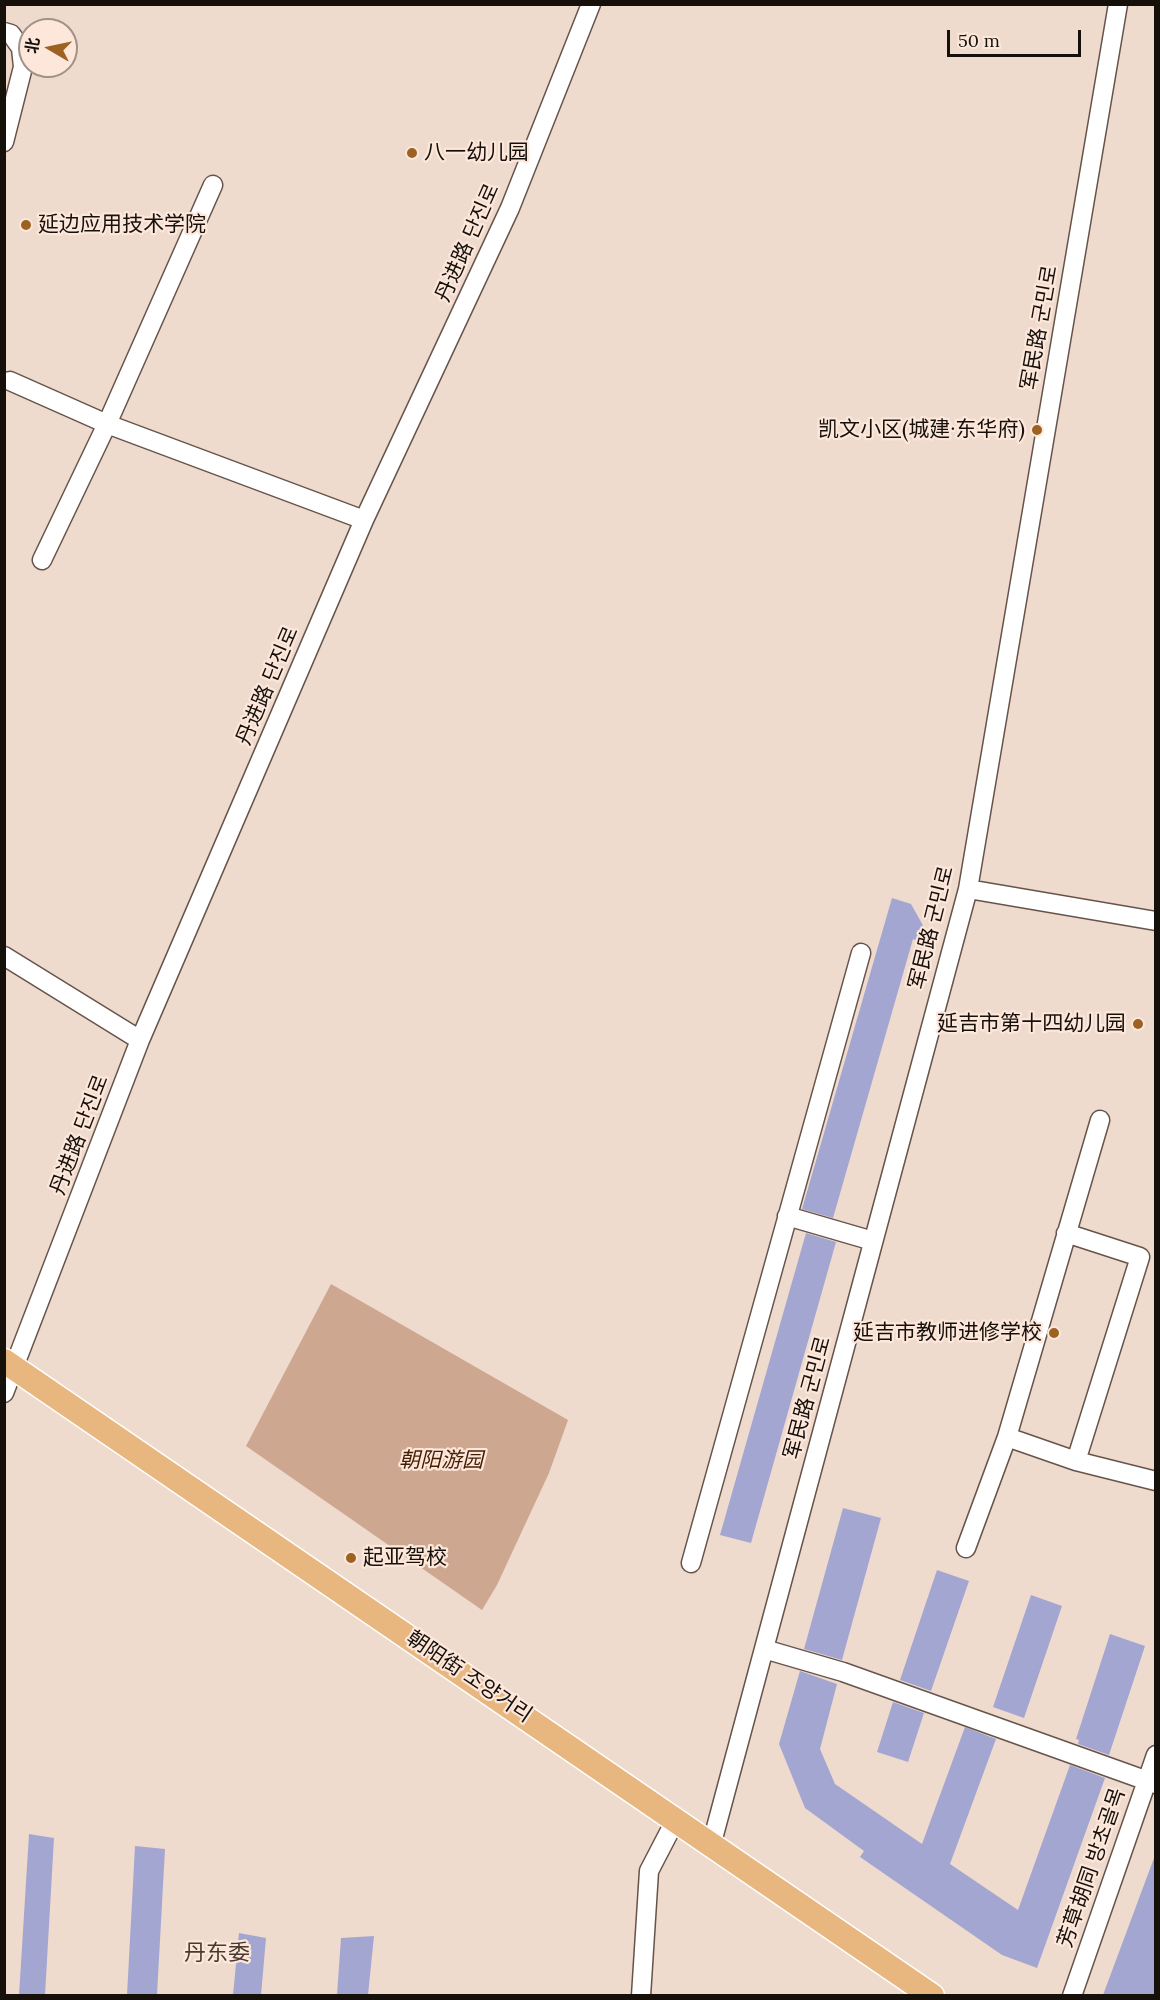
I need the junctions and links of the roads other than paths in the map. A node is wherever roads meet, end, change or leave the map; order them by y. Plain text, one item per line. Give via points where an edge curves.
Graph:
1 (591, 4) edge
2 (1118, 4) edge
3 (4, 32) edge
4 (4, 142) edge
5 (213, 185) dead end
6 (10, 381) dead end
7 (107, 424) junction
8 (364, 520) junction
9 (42, 560) dead end
10 (968, 889) junction
11 (1155, 921) edge
12 (861, 953) dead end
13 (4, 956) edge
14 (140, 1040) junction
15 (1100, 1120) dead end
16 (787, 1216) junction
17 (1066, 1233) junction
18 (873, 1241) junction
19 (10, 1365) edge
20 (4, 1393) edge
21 (1007, 1437) junction
22 (1076, 1461) junction
23 (1155, 1481) edge
24 (966, 1548) dead end
25 (692, 1563) dead end
26 (764, 1649) junction
27 (1155, 1755) edge
28 (1151, 1783) edge
29 (676, 1818) junction
30 (711, 1846) junction
31 (641, 1995) edge
32 (932, 1995) edge
33 (1072, 1995) edge

1 - 8 street, 丹进路 단진로 via 510,208
2 - 10 street, 军民路 군민로
3 - 4 street via 11,34 21,48 23,67
5 - 7 street
6 - 7 street
7 - 8 street
7 - 9 street
8 - 14 street, 丹进路 단진로
10 - 11 street
10 - 18 street, 军民路 군민로
12 - 16 street
13 - 14 street
14 - 19 street, 丹进路 단진로
15 - 17 street
16 - 18 street
16 - 25 street
17 - 21 street
17 - 22 street via 1140,1257
18 - 26 street, 军民路 군민로
19 - 20 street, 丹进路 단진로
19 - 29 main road, 朝阳街 조양거리
21 - 22 street
21 - 24 street
22 - 23 street
26 - 28 street via 843,1672
26 - 30 street, 军民路 군민로
27 - 28 street, 芳草胡同 방초골목
28 - 33 street, 芳草胡同 방초골목
29 - 30 main road, 朝阳街 조양거리
29 - 31 street via 649,1871
30 - 32 main road, 朝阳街 조양거리

